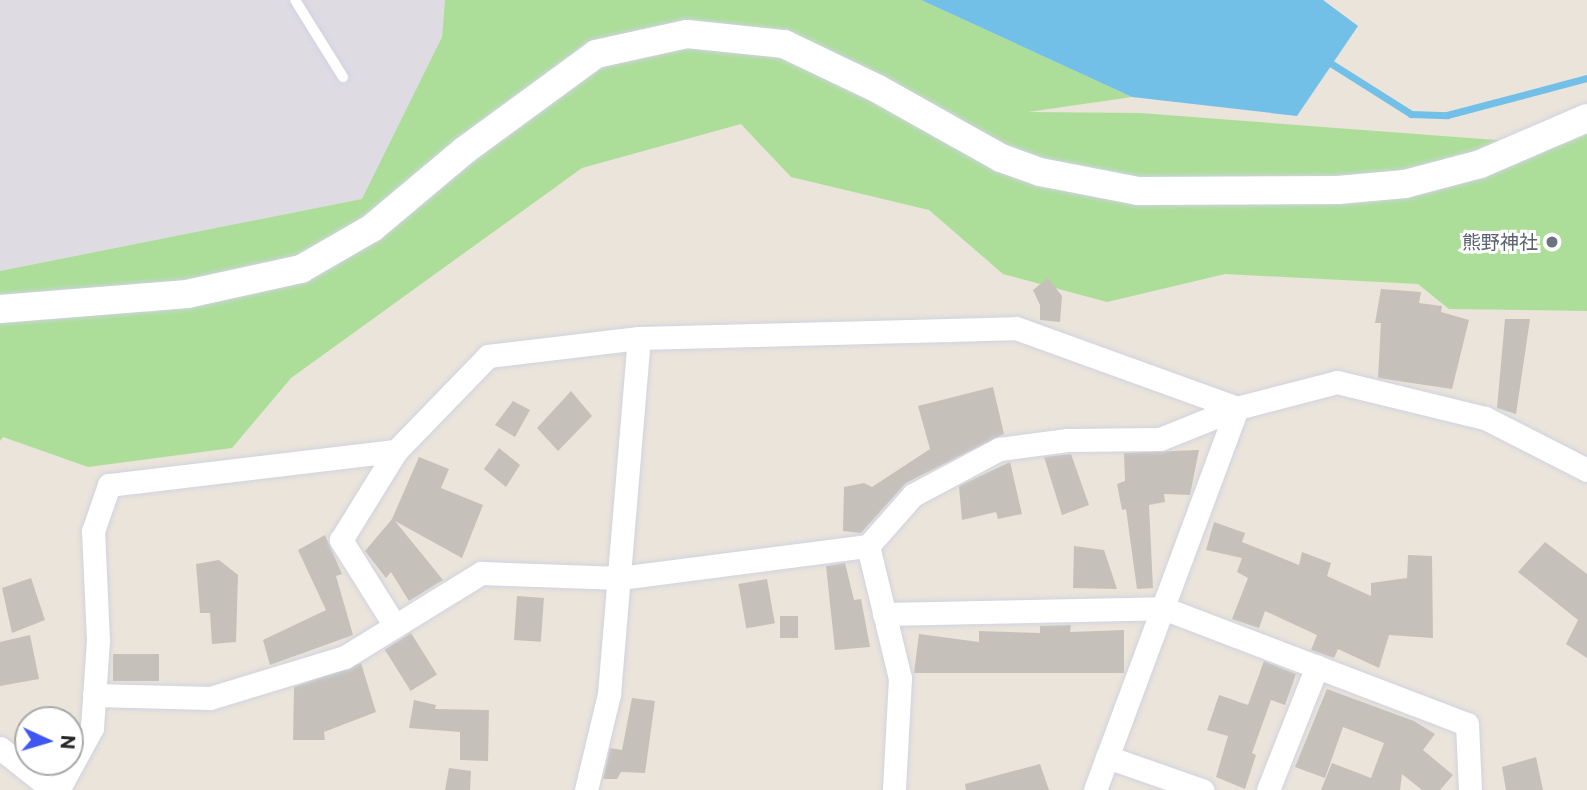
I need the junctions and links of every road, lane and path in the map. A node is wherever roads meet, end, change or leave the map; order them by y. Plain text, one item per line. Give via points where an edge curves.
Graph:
1 (295, 0) edge
2 (343, 77) dead end
3 (1587, 118) edge
4 (0, 309) edge
5 (639, 338) junction
6 (1237, 408) junction
7 (396, 451) junction
8 (1587, 470) edge
9 (868, 546) junction
10 (620, 578) junction
11 (1163, 608) junction
12 (884, 614) junction
13 (395, 626) junction
14 (1317, 666) junction
15 (94, 695) junction
16 (0, 748) edge
17 (1107, 757) junction
18 (53, 790) edge
19 (58, 790) edge
20 (586, 790) edge
21 (894, 790) edge
22 (1095, 790) edge
23 (1202, 790) edge
24 (1268, 790) edge
25 (1470, 790) edge

1 - 2 lane
3 - 4 street via 1480,164 1405,184 1338,190 1138,191 1040,172 1001,158 958,138 878,89 785,44 687,34 596,54 465,150 372,228 301,269 187,294
5 - 6 street via 1016,328
5 - 7 street via 488,356
5 - 10 street
6 - 8 street via 1337,382 1485,418
6 - 9 street via 1160,439 1067,440 999,449 913,495
6 - 11 street
7 - 13 street via 341,540
7 - 15 street via 109,485 93,531 98,640
9 - 10 street
9 - 12 street
10 - 13 street via 481,573
10 - 20 street via 609,694
11 - 12 street
11 - 14 street
11 - 17 street
12 - 21 street via 900,678
13 - 15 street via 345,657 211,698
14 - 24 street
14 - 25 street via 1467,724
15 - 19 street via 92,728
16 - 18 street
17 - 22 street
17 - 23 street

